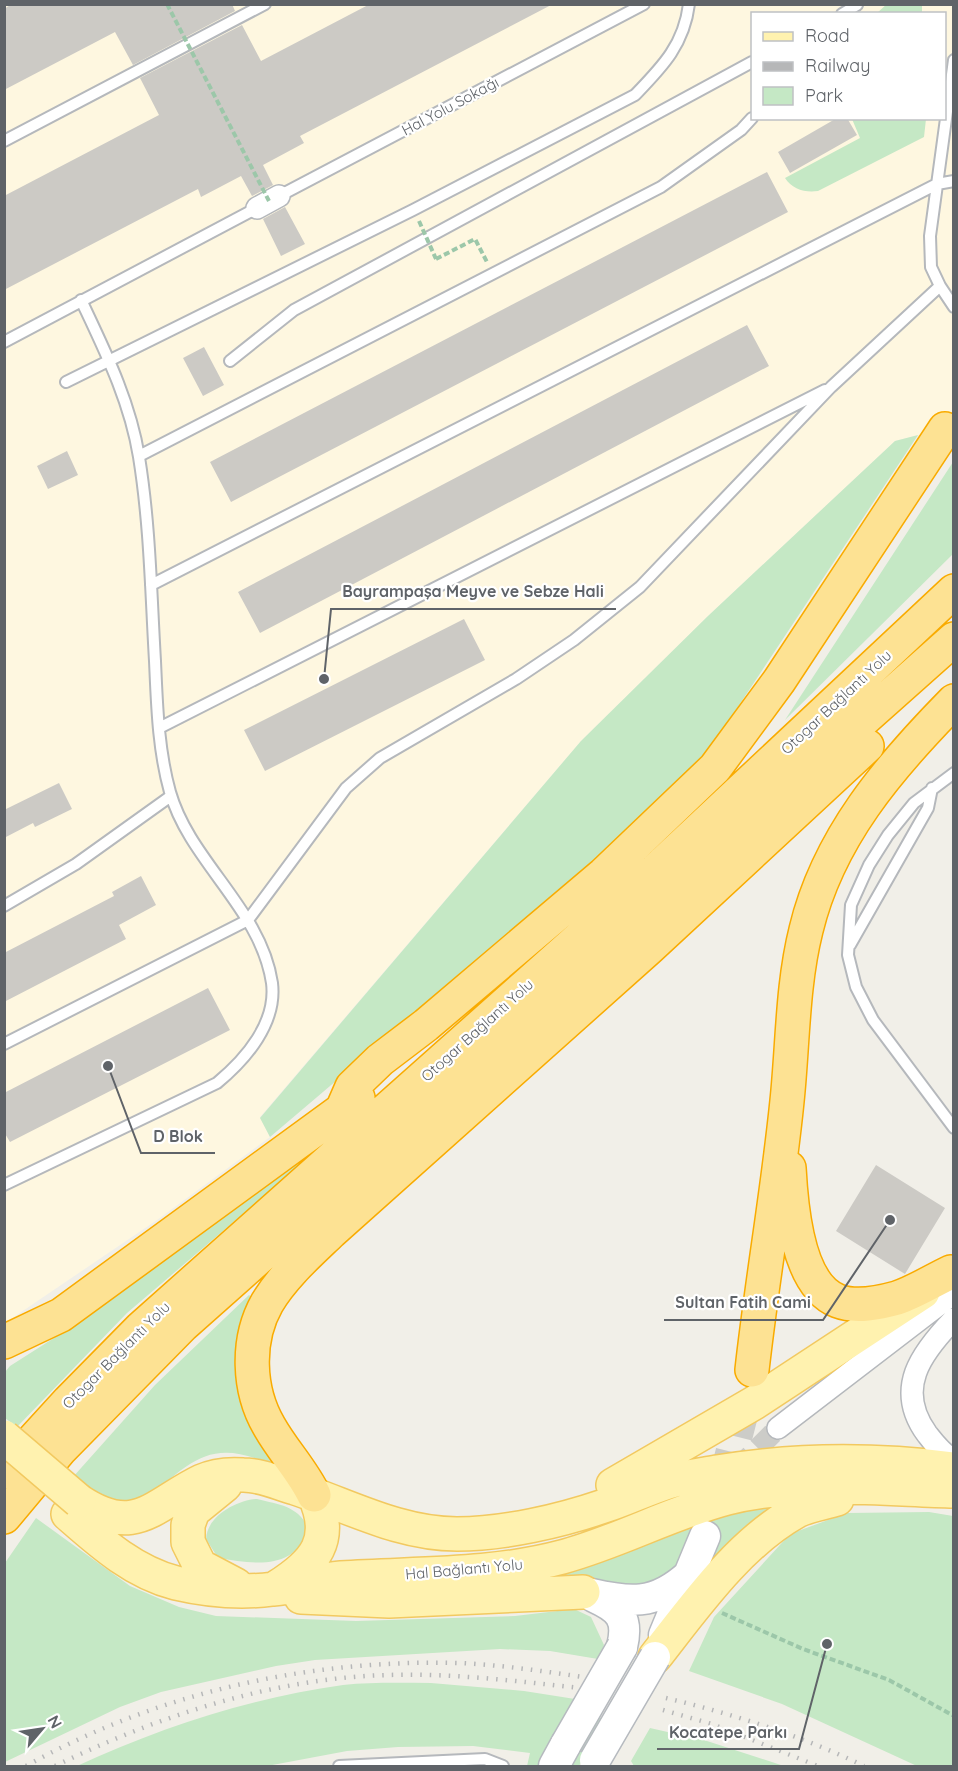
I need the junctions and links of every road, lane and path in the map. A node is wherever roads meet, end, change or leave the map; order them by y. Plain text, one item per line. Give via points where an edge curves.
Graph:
1 (167, 4) edge
2 (265, 4) edge
3 (644, 4) edge
4 (689, 4) edge
5 (954, 60) edge
6 (751, 63) edge
7 (951, 108) edge
8 (751, 120) edge
9 (4, 141) edge
10 (954, 181) edge
11 (937, 183) junction
12 (268, 202) junction
13 (419, 221) dead end
14 (493, 273) junction
15 (940, 286) junction
16 (81, 300) junction
17 (954, 307) edge
18 (4, 342) edge
19 (110, 359) junction
20 (230, 361) dead end
21 (66, 382) dead end
22 (831, 387) junction
23 (950, 423) edge
24 (139, 456) junction
25 (151, 585) junction
26 (954, 591) edge
27 (954, 639) edge
28 (954, 662) edge
29 (954, 701) edge
30 (159, 728) junction
31 (954, 773) edge
32 (932, 789) junction
33 (171, 796) junction
34 (656, 870) junction
35 (4, 906) edge
36 (248, 920) junction
37 (848, 948) junction
38 (4, 1044) edge
39 (787, 1101) junction
40 (342, 1110) junction
41 (954, 1128) edge
42 (4, 1185) edge
43 (953, 1278) edge
44 (61, 1316) junction
45 (954, 1319) edge
46 (4, 1342) edge
47 (4, 1365) edge
48 (752, 1370) tunnel mouth
49 (778, 1428) tunnel mouth
50 (4, 1437) edge
51 (954, 1460) edge
52 (4, 1462) edge
53 (954, 1469) edge
54 (4, 1472) edge
55 (245, 1474) junction
56 (871, 1489) junction
57 (954, 1491) edge
58 (314, 1495) junction
59 (73, 1508) junction
60 (4, 1518) edge
61 (534, 1523) junction
62 (705, 1536) dead end
63 (694, 1589) junction
64 (260, 1590) junction
65 (583, 1592) junction
66 (655, 1657) joint
67 (954, 1716) edge
68 (560, 1755) edge
69 (593, 1763) edge
70 (339, 1767) edge
71 (503, 1767) edge

1 - 12 path, bridge
2 - 9 lane
3 - 12 lane, Hal Yolu Sokağı
4 - 19 lane via 684,34 662,67 635,95 413,210
5 - 7 lane
6 - 20 lane via 294,310
7 - 11 lane
8 - 14 lane via 661,187
10 - 11 lane
11 - 15 lane via 930,236 931,267
11 - 25 lane
12 - 16 lane, Hal Yolu Sokağı
13 - 14 path, bridge via 436,259 475,239
14 - 24 lane
15 - 17 lane
15 - 22 lane
16 - 18 lane, Hal Yolu Sokağı
16 - 19 lane
19 - 21 lane
19 - 24 lane
22 - 30 lane
22 - 36 lane via 640,587 516,679 361,772 329,808
23 - 40 highway via 779,681 715,768 604,874 380,1060 352,1087
24 - 25 lane
25 - 30 lane
26 - 34 highway, Otogar Bağlantı Yolu
27 - 60 highway, Otogar Bağlantı Yolu via 183,1325 60,1450
28 - 58 highway via 684,916 330,1232 286,1277 266,1304 256,1330 253,1380 268,1425 303,1472
29 - 39 highway via 900,755 874,788 845,833 824,881 806,929 800,962
30 - 33 lane
31 - 32 lane
32 - 37 lane via 928,808
32 - 37 lane via 914,803 869,865 851,905
33 - 35 lane via 76,864
33 - 36 lane via 190,834
34 - 40 highway via 606,896
34 - 54 highway, Otogar Bağlantı Yolu via 141,1328
36 - 38 lane
36 - 42 lane via 266,959 272,985 271,1005 263,1028 237,1067 201,1093
37 - 41 lane via 856,987 873,1020
39 - 43 highway via 789,1172 798,1235 804,1262 823,1290 837,1301 868,1304 898,1298
39 - 48 highway
40 - 44 highway
43 - 49 street
43 - 61 main road via 637,1473
44 - 46 highway
44 - 47 highway
45 - 51 street via 919,1363 911,1385 921,1425
50 - 59 main road, Hal Bağlantı Yolu, bridge
52 - 59 main road, Hal Bağlantı Yolu
53 - 61 main road via 858,1461 736,1469 670,1481 605,1506
55 - 58 main road
55 - 59 main road, Hal Bağlantı Yolu via 203,1481 136,1517
55 - 64 main road via 193,1511 188,1542 200,1566
56 - 57 main road, Hal Bağlantı Yolu
56 - 63 main road via 799,1510
56 - 64 main road, Hal Bağlantı Yolu via 806,1488 728,1498 587,1549 511,1567 323,1580
58 - 61 main road via 384,1522 424,1531 487,1532
58 - 64 main road via 322,1511 324,1532 317,1551 304,1570
59 - 64 main road, Hal Bağlantı Yolu via 116,1554 153,1574 207,1588
62 - 63 main road
63 - 65 main road via 624,1601
63 - 66 main road
63 - 67 path via 803,1649 889,1680
64 - 65 main road via 359,1602
65 - 68 main road, bridge via 619,1612 626,1631 622,1647
66 - 69 main road, bridge
70 - 71 lane via 484,1759

